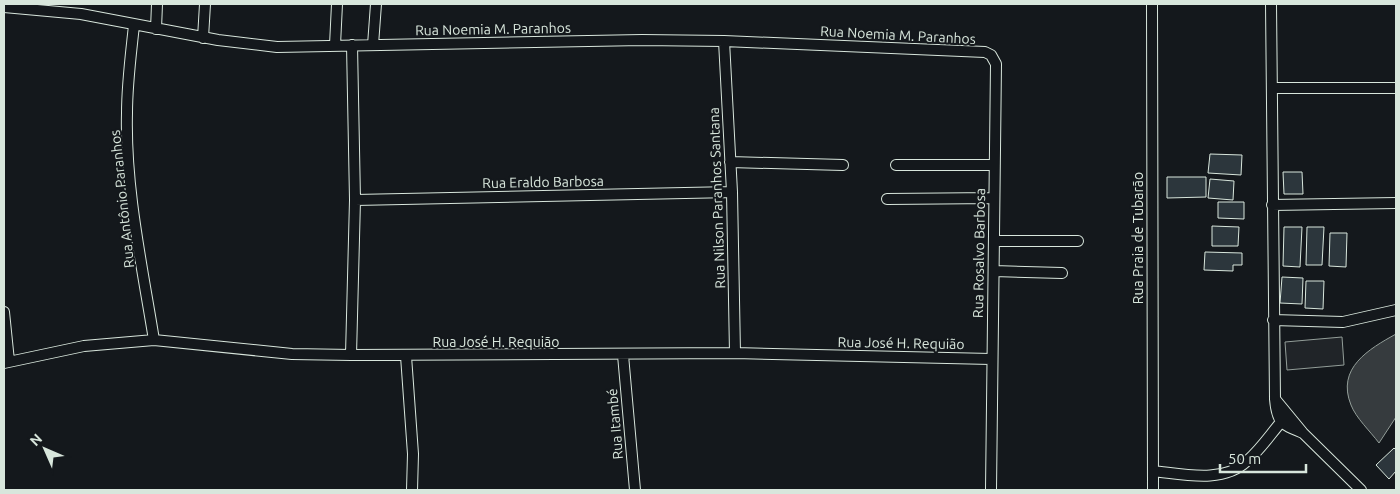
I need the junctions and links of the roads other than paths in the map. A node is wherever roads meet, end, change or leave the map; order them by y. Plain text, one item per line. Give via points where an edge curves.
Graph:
1 (157, 4) edge
2 (204, 4) edge
3 (337, 4) edge
4 (376, 4) edge
5 (1152, 4) edge
6 (1271, 4) edge
7 (4, 6) edge
8 (134, 25) junction
9 (156, 29) junction
10 (203, 38) junction
11 (724, 41) junction
12 (335, 45) junction
13 (352, 45) junction
14 (373, 45) junction
15 (985, 52) joint
16 (1272, 88) junction
17 (1396, 88) edge
18 (730, 162) junction
19 (843, 165) dead end
20 (896, 165) dead end
21 (994, 165) junction
22 (732, 192) junction
23 (994, 198) junction
24 (888, 199) dead end
25 (356, 200) junction
26 (1396, 203) edge
27 (1272, 205) junction
28 (994, 241) junction
29 (1078, 241) dead end
30 (994, 270) junction
31 (1062, 272) dead end
32 (1396, 310) edge
33 (4, 312) edge
34 (1273, 320) junction
35 (154, 340) junction
36 (735, 353) junction
37 (352, 355) junction
38 (623, 355) junction
39 (406, 356) junction
40 (991, 359) junction
41 (6, 362) edge
42 (1275, 399) junction
43 (1280, 422) junction
44 (1303, 433) junction
45 (1153, 472) junction
46 (412, 490) edge
47 (636, 490) edge
48 (991, 490) edge
49 (1153, 490) edge
50 (1361, 490) edge

1 - 9 street
2 - 10 street
3 - 12 street
4 - 14 street
5 - 45 street, Rua Praia de Tubarão
6 - 16 street
7 - 8 street, Rua Noemia M. Paranhos via 81,14
8 - 9 street, Rua Noemia M. Paranhos
8 - 35 street, Rua Antônio Paranhos via 128,80 128,151
9 - 10 street, Rua Noemia M. Paranhos
10 - 12 street, Rua Noemia M. Paranhos via 277,47
11 - 14 street, Rua Noemia M. Paranhos
11 - 15 street, Rua Noemia M. Paranhos
11 - 18 street, Rua Nilson Paranhos Santana
12 - 13 street, Rua Noemia M. Paranhos
13 - 14 street, Rua Noemia M. Paranhos
13 - 25 street
15 - 21 street, Rua Rosalvo Barbosa via 996,64
16 - 17 street
16 - 27 street
18 - 19 street
18 - 22 street, Rua Nilson Paranhos Santana
20 - 21 street
21 - 23 street, Rua Rosalvo Barbosa
22 - 25 street, Rua Eraldo Barbosa
22 - 36 street, Rua Nilson Paranhos Santana
23 - 24 street
23 - 28 street, Rua Rosalvo Barbosa
25 - 37 street
26 - 27 street
27 - 34 street
28 - 29 street
28 - 30 street, Rua Rosalvo Barbosa
30 - 31 street
30 - 40 street, Rua Rosalvo Barbosa
32 - 34 street via 1343,322
33 - 41 street
34 - 42 street
35 - 37 street, Rua José H. Requião via 292,354
35 - 41 street, Rua José H. Requião via 108,342
36 - 38 street, Rua José H. Requião
36 - 40 street, Rua José H. Requião
37 - 39 street, Rua José H. Requião
38 - 39 street, Rua José H. Requião
38 - 47 street, Rua Itambé
39 - 46 street via 413,446
40 - 48 street, Rua Rosalvo Barbosa
42 - 43 street
42 - 44 street
43 - 44 street
43 - 45 street via 1248,461 1237,469 1209,475
44 - 50 street
45 - 49 street, Rua Praia de Tubarão

